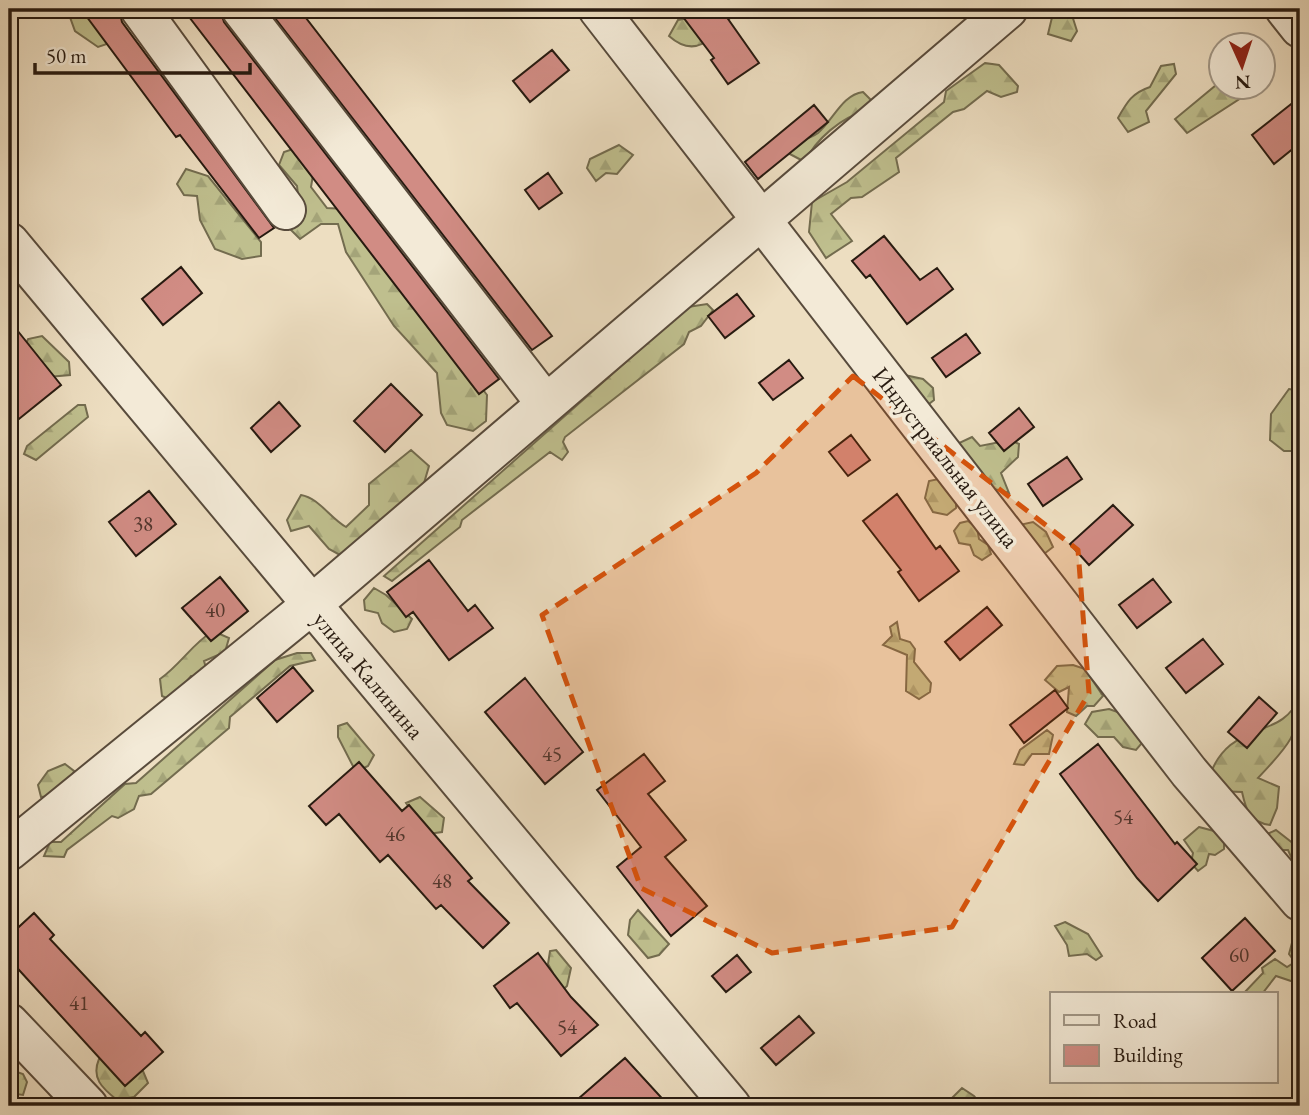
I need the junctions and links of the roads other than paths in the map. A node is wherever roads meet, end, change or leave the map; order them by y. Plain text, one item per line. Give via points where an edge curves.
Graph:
1 (141, 9) edge
2 (242, 9) edge
3 (598, 9) edge
4 (1007, 9) edge
5 (1285, 9) edge
6 (1300, 28) edge
7 (286, 210) dead end
8 (763, 219) junction
9 (9, 242) edge
10 (546, 404) junction
11 (310, 606) junction
12 (9, 851) edge
13 (1300, 901) edge
14 (9, 1023) edge
15 (88, 1106) edge
16 (731, 1106) edge

1 - 7 street
2 - 10 street
3 - 8 street, Индустриальная улица
4 - 8 street
5 - 6 street
8 - 10 street
8 - 13 street, Индустриальная улица via 1189,772
9 - 11 street, улица Калинина
10 - 11 street
11 - 12 street
11 - 16 street, улица Калинина
14 - 15 street

